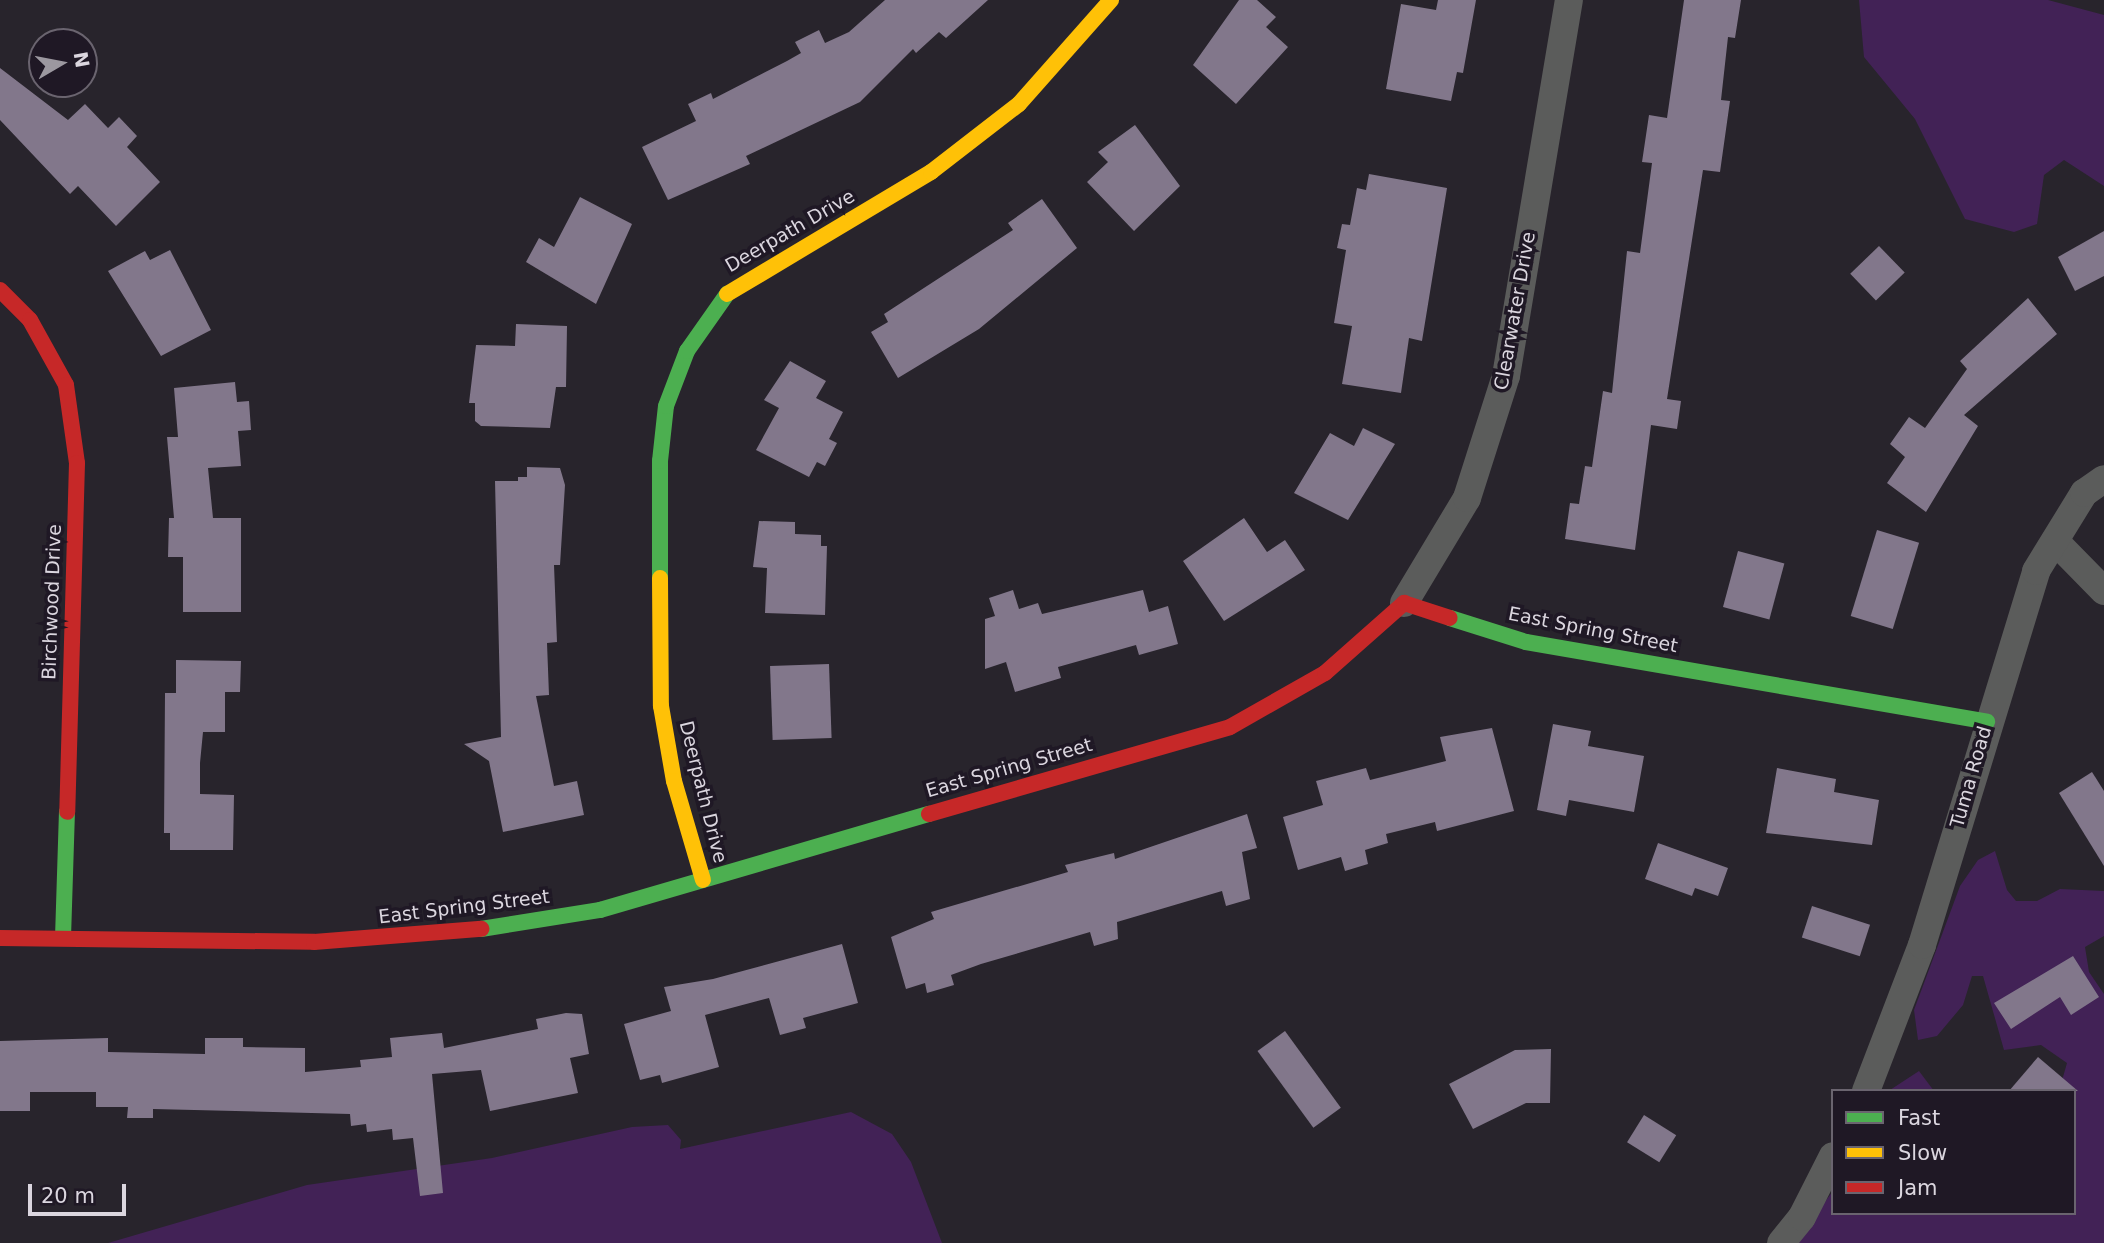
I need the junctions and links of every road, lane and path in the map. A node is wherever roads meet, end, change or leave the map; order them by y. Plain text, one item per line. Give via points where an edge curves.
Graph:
1 (1111, 0) edge
2 (1569, 0) edge
3 (0, 289) edge
4 (2104, 479) edge
5 (2055, 541) junction
6 (2104, 591) edge
7 (1404, 603) junction
8 (1987, 722) junction
9 (703, 880) junction
10 (0, 938) edge
11 (63, 939) junction
12 (1867, 1089) edge
13 (1831, 1160) edge
14 (1781, 1243) edge

1 - 9 street, Deerpath Drive via 1018,104 931,173 733,286 687,351 666,406 660,461 661,706 674,781
2 - 7 street, Clearwater Drive via 1506,376 1466,498
3 - 11 street, Birchwood Drive via 30,320 66,385 77,463
4 - 5 street, Tuma Road via 2084,493
5 - 6 street
5 - 8 street, Tuma Road via 2036,571
7 - 8 street, East Spring Street via 1526,642
7 - 9 street, East Spring Street via 1325,673 1230,727
8 - 12 street, Tuma Road via 1922,945
9 - 11 street, East Spring Street via 600,910 400,938 205,944
10 - 11 street, East Spring Street
13 - 14 street via 1802,1217

